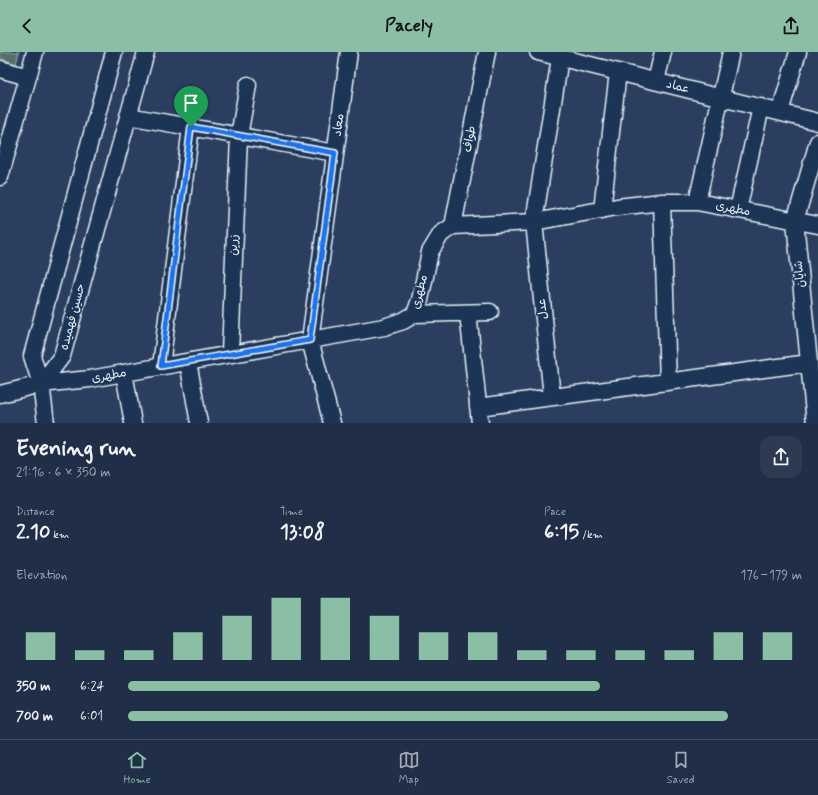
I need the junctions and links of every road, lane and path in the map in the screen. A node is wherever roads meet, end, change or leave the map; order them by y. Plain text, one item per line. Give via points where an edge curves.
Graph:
1 (35, 52) edge
2 (114, 52) edge
3 (146, 52) edge
4 (349, 52) edge
5 (487, 52) edge
6 (538, 52) edge
7 (663, 52) edge
8 (731, 52) edge
9 (798, 52) edge
10 (582, 57) edge
11 (560, 58) junction
12 (0, 69) edge
13 (618, 72) junction
14 (28, 77) junction
15 (656, 81) junction
16 (248, 85) dead end
17 (719, 97) junction
18 (761, 107) junction
19 (780, 112) junction
20 (128, 116) junction
21 (818, 122) edge
22 (191, 127) junction
23 (6, 134) edge
24 (239, 136) junction
25 (818, 142) edge
26 (335, 153) junction
27 (0, 177) edge
28 (662, 202) junction
29 (697, 202) junction
30 (602, 210) junction
31 (738, 210) junction
32 (795, 221) junction
33 (534, 222) junction
34 (453, 226) junction
35 (818, 226) edge
36 (490, 312) dead end
37 (468, 313) junction
38 (415, 314) junction
39 (310, 340) junction
40 (812, 352) edge
41 (230, 354) junction
42 (188, 362) junction
43 (161, 366) junction
44 (124, 373) junction
45 (668, 382) junction
46 (41, 384) junction
47 (0, 394) edge
48 (552, 397) junction
49 (816, 400) edge
50 (479, 415) edge
51 (46, 423) edge
52 (133, 423) edge
53 (199, 423) edge
54 (332, 423) edge
55 (815, 423) edge

1 - 14 street
2 - 46 street via 32,356
3 - 20 street, حسین فهمیده
4 - 26 street, معاد
5 - 34 street, طواف
6 - 11 street, عماد
7 - 15 street
8 - 17 street
9 - 19 street
10 - 11 street, عماد
10 - 13 street, عماد
11 - 33 street, عدل
12 - 14 street
13 - 15 street, عماد
13 - 30 street
14 - 23 street
15 - 17 street, عماد
16 - 24 street, زرین
17 - 18 street, عماد
17 - 29 street
18 - 19 street, عماد
18 - 31 street
19 - 21 street, عماد
20 - 22 street
20 - 46 street, حسین فهمیده via 62,356
22 - 24 street
22 - 43 street
23 - 27 street
24 - 26 street
24 - 41 street, زرین
25 - 32 street
26 - 39 street, معاد
28 - 29 street, مطهری
28 - 30 street, مطهری
28 - 45 street
29 - 31 street, مطهری
30 - 33 street, مطهری
31 - 32 street, مطهری
32 - 35 street, مطهری
32 - 40 street, شایان
33 - 34 street, مطهری
33 - 48 street, عدل
34 - 38 street, مطهری via 441,234 430,252
36 - 37 street
37 - 38 street
37 - 50 street
38 - 39 street, مطهری via 384,327
39 - 41 street, مطهری
39 - 54 street
40 - 45 street
40 - 49 street, شایان
41 - 42 street, مطهری
42 - 43 street, مطهری
42 - 53 street
43 - 44 street, مطهری
44 - 46 street, مطهری
44 - 52 street
45 - 48 street
46 - 47 street, مطهری
46 - 51 street
48 - 50 street
49 - 55 street, شایان

